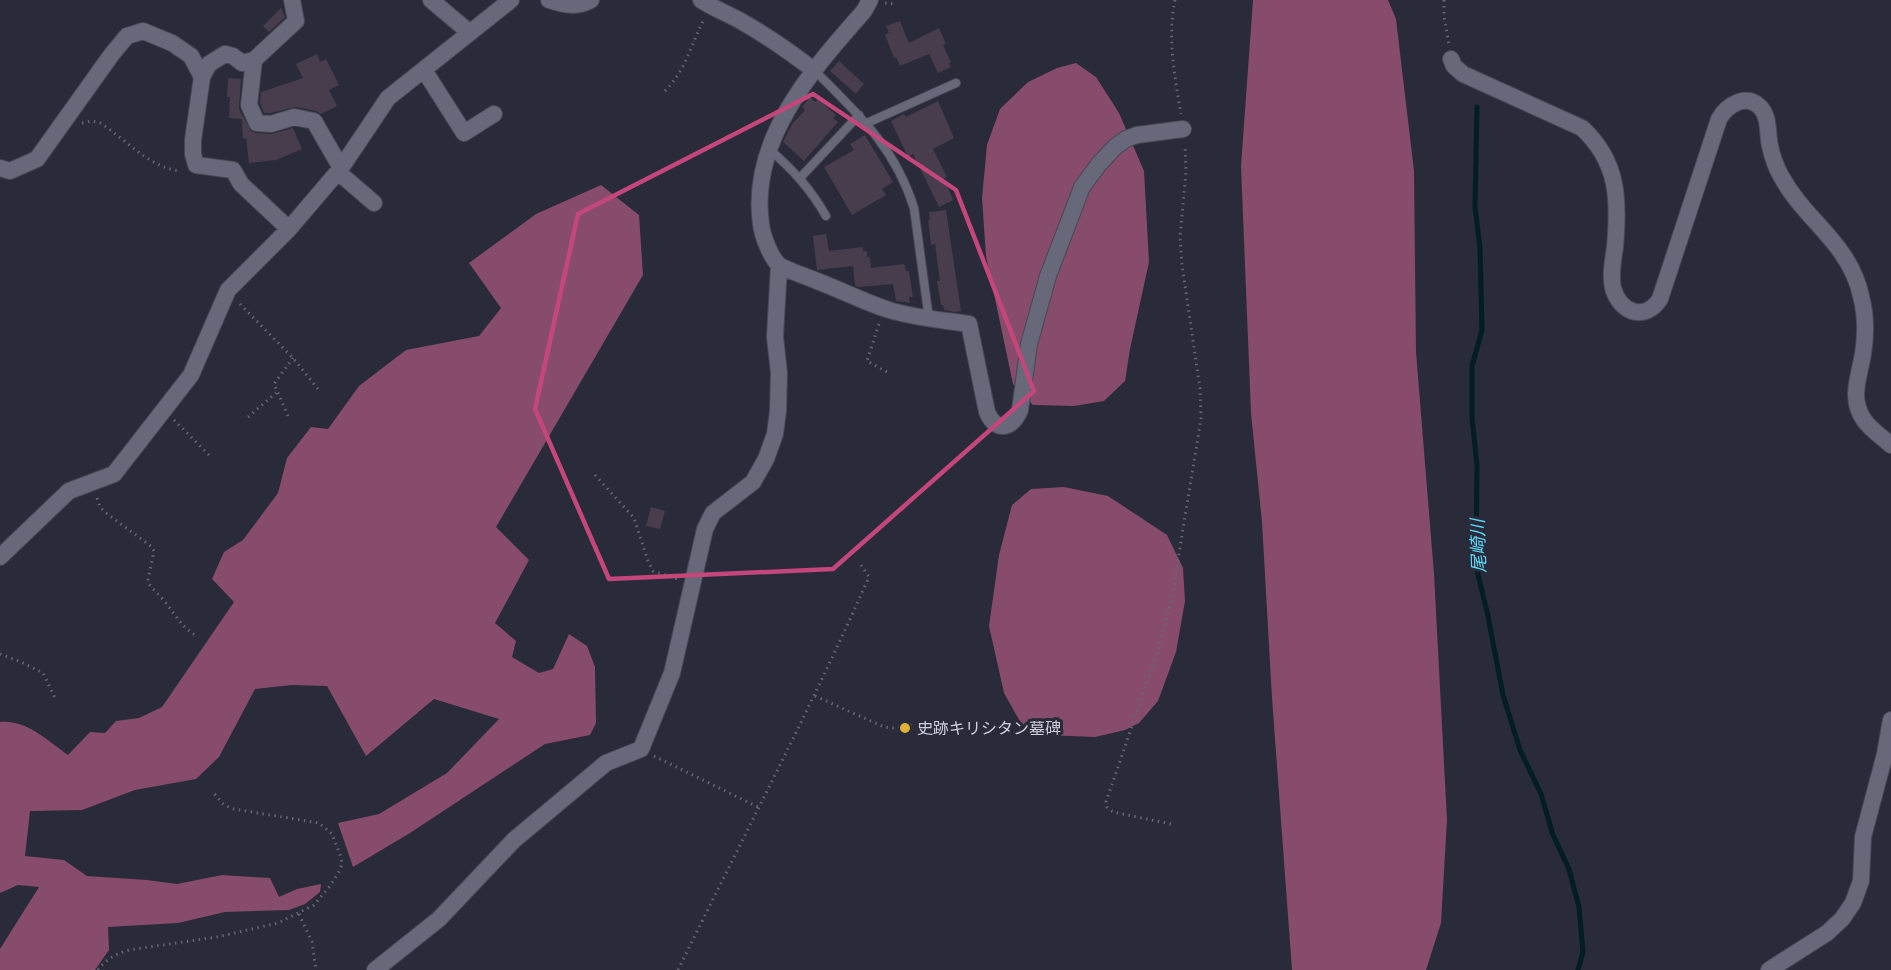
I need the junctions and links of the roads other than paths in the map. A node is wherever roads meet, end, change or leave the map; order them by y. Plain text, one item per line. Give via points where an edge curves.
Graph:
1 (292, 0) edge
2 (431, 0) edge
3 (511, 0) edge
4 (549, 0) edge
5 (591, 0) edge
6 (870, 0) edge
7 (706, 3) edge
8 (469, 32) junction
9 (1451, 59) road end
10 (254, 60) junction
11 (424, 70) junction
12 (815, 71) junction
13 (202, 77) junction
14 (956, 83) dead end
15 (494, 114) dead end
16 (859, 115) junction
17 (867, 123) junction
18 (1183, 129) road end
19 (769, 148) junction
20 (0, 168) edge
21 (340, 170) junction
22 (800, 178) junction
23 (374, 203) dead end
24 (826, 216) dead end
25 (289, 229) junction
26 (779, 265) junction
27 (928, 318) junction
28 (1891, 445) edge
29 (0, 557) edge
30 (1891, 720) edge
31 (1770, 969) edge
32 (375, 970) edge

1 - 10 street via 296,21
2 - 8 street
3 - 8 street
4 - 5 street via 568,6
6 - 12 street
7 - 12 street via 783,46
8 - 11 street
9 - 28 street via 1463,74 1582,128 1601,150 1617,198 1611,280 1619,303 1632,312 1651,308 1660,299 1723,112 1741,101 1760,107 1767,120 1772,157 1780,175 1840,248 1859,287 1866,330 1855,400 1868,425
10 - 13 street via 242,63 225,54 208,64
10 - 21 street via 249,105 258,123 271,124 294,117 314,121
11 - 15 street via 464,133
11 - 21 street via 388,98
12 - 16 lane
12 - 19 street via 799,90
13 - 20 street via 191,56 172,43 143,31 135,32 112,54 37,159 10,171
13 - 25 street via 193,140 196,165 233,170 241,184
14 - 17 lane
16 - 17 lane
16 - 22 lane
17 - 27 lane via 909,192
18 - 27 street via 1126,140 1099,164 1082,187 1048,276 1029,344 1020,410 1012,422 1001,426 991,421 987,412 969,324
19 - 22 lane
19 - 26 street via 759,211 767,246
21 - 23 street
21 - 25 street
22 - 24 lane
25 - 29 street via 228,290 191,375 114,474 69,491
26 - 27 street via 886,309
26 - 32 street via 775,434 753,482 713,513 705,529 672,674 641,749 606,763 514,840 439,919
30 - 31 street via 1863,837 1861,882 1853,903 1827,933

